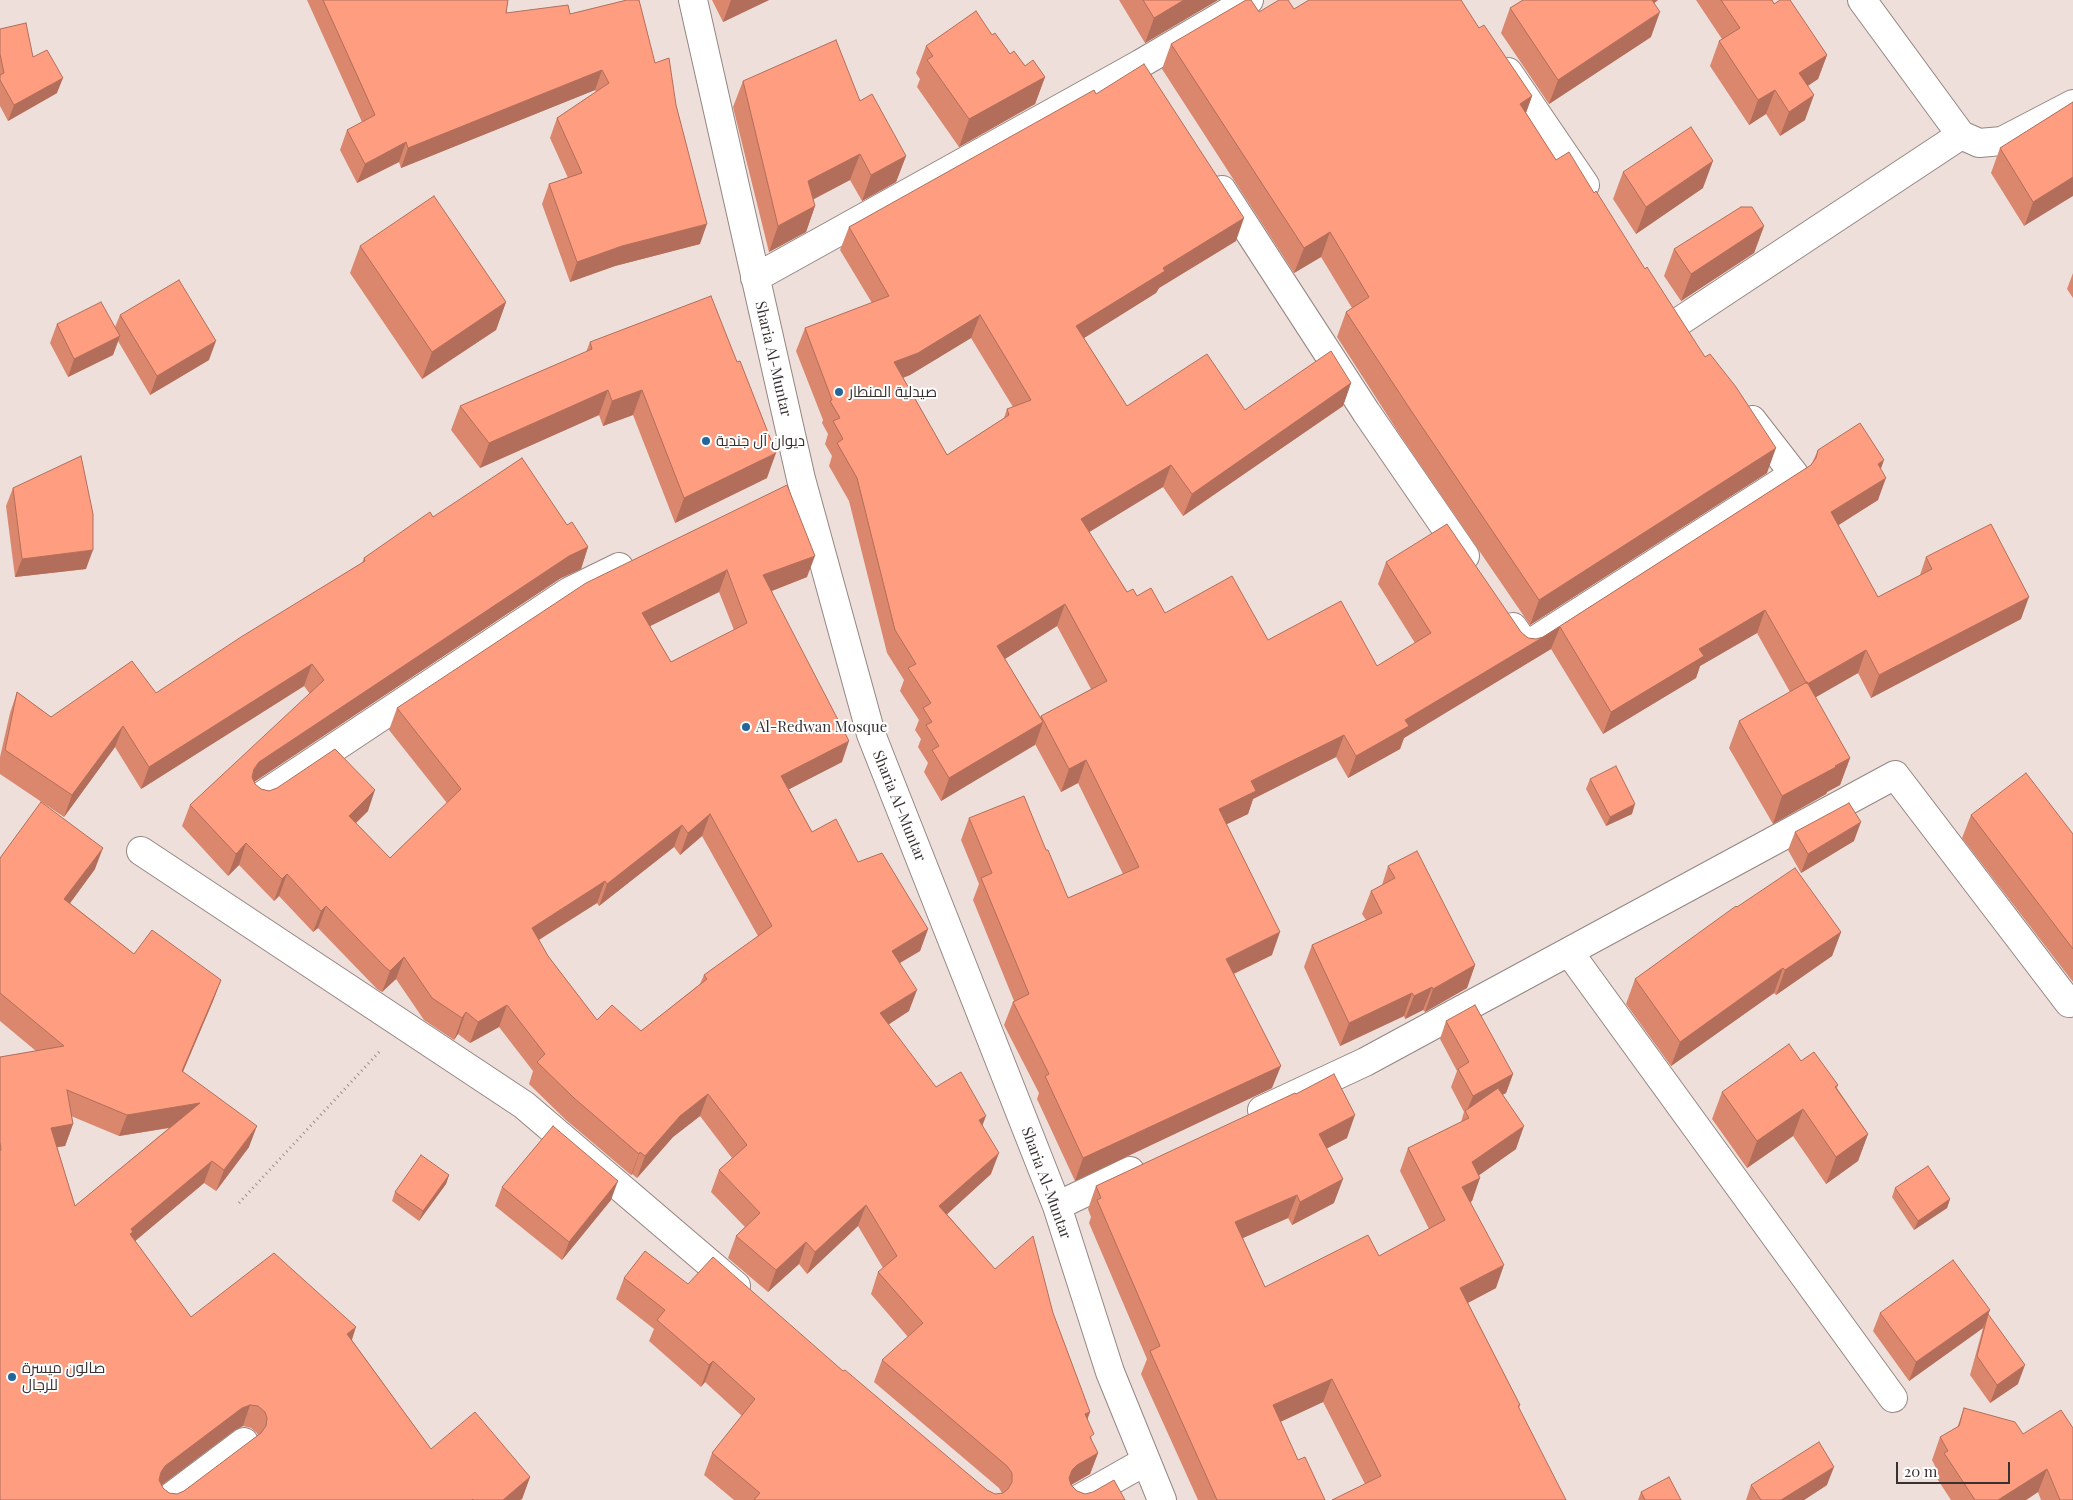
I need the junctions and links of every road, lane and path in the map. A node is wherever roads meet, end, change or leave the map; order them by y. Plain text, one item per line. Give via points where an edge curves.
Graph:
1 (693, 0) edge
2 (1249, 0) edge
3 (1862, 0) edge
4 (1494, 50) edge
5 (1140, 64) junction
6 (1156, 88) edge
7 (2073, 104) edge
8 (1960, 134) junction
9 (1210, 171) edge
10 (1599, 207) edge
11 (755, 278) junction
12 (1695, 345) edge
13 (1736, 398) edge
14 (801, 479) junction
15 (774, 492) edge
16 (641, 556) edge
17 (1476, 573) edge
18 (1499, 605) edge
19 (260, 798) edge
20 (141, 851) dead end
21 (1569, 952) junction
22 (2068, 1003) dead end
23 (405, 1024) junction
24 (1242, 1119) edge
25 (1154, 1160) edge
26 (238, 1203) dead end
27 (1056, 1206) junction
28 (753, 1300) edge
29 (1893, 1398) dead end
30 (244, 1442) dead end
31 (1146, 1461) junction
32 (167, 1500) edge
33 (1076, 1500) edge
34 (1162, 1500) edge

1 - 11 street, Sharia Al-Muntar
2 - 5 street
3 - 8 street
4 - 10 street
5 - 6 street
5 - 11 street
7 - 8 street via 2002,141 1979,143
8 - 12 street via 1672,314
9 - 17 street via 1366,412
11 - 14 street, Sharia Al-Muntar
13 - 18 street via 1794,474 1526,646
14 - 15 street
14 - 27 street, Sharia Al-Muntar via 870,734
16 - 19 street via 570,590
20 - 23 street
21 - 22 street via 1896,775
21 - 24 street via 1365,1062
21 - 29 street
23 - 26 path
23 - 28 street via 524,1106
25 - 27 street
27 - 31 street, Sharia Al-Muntar via 1110,1372
30 - 32 street
31 - 33 street
31 - 34 street, Sharia Al-Muntar

